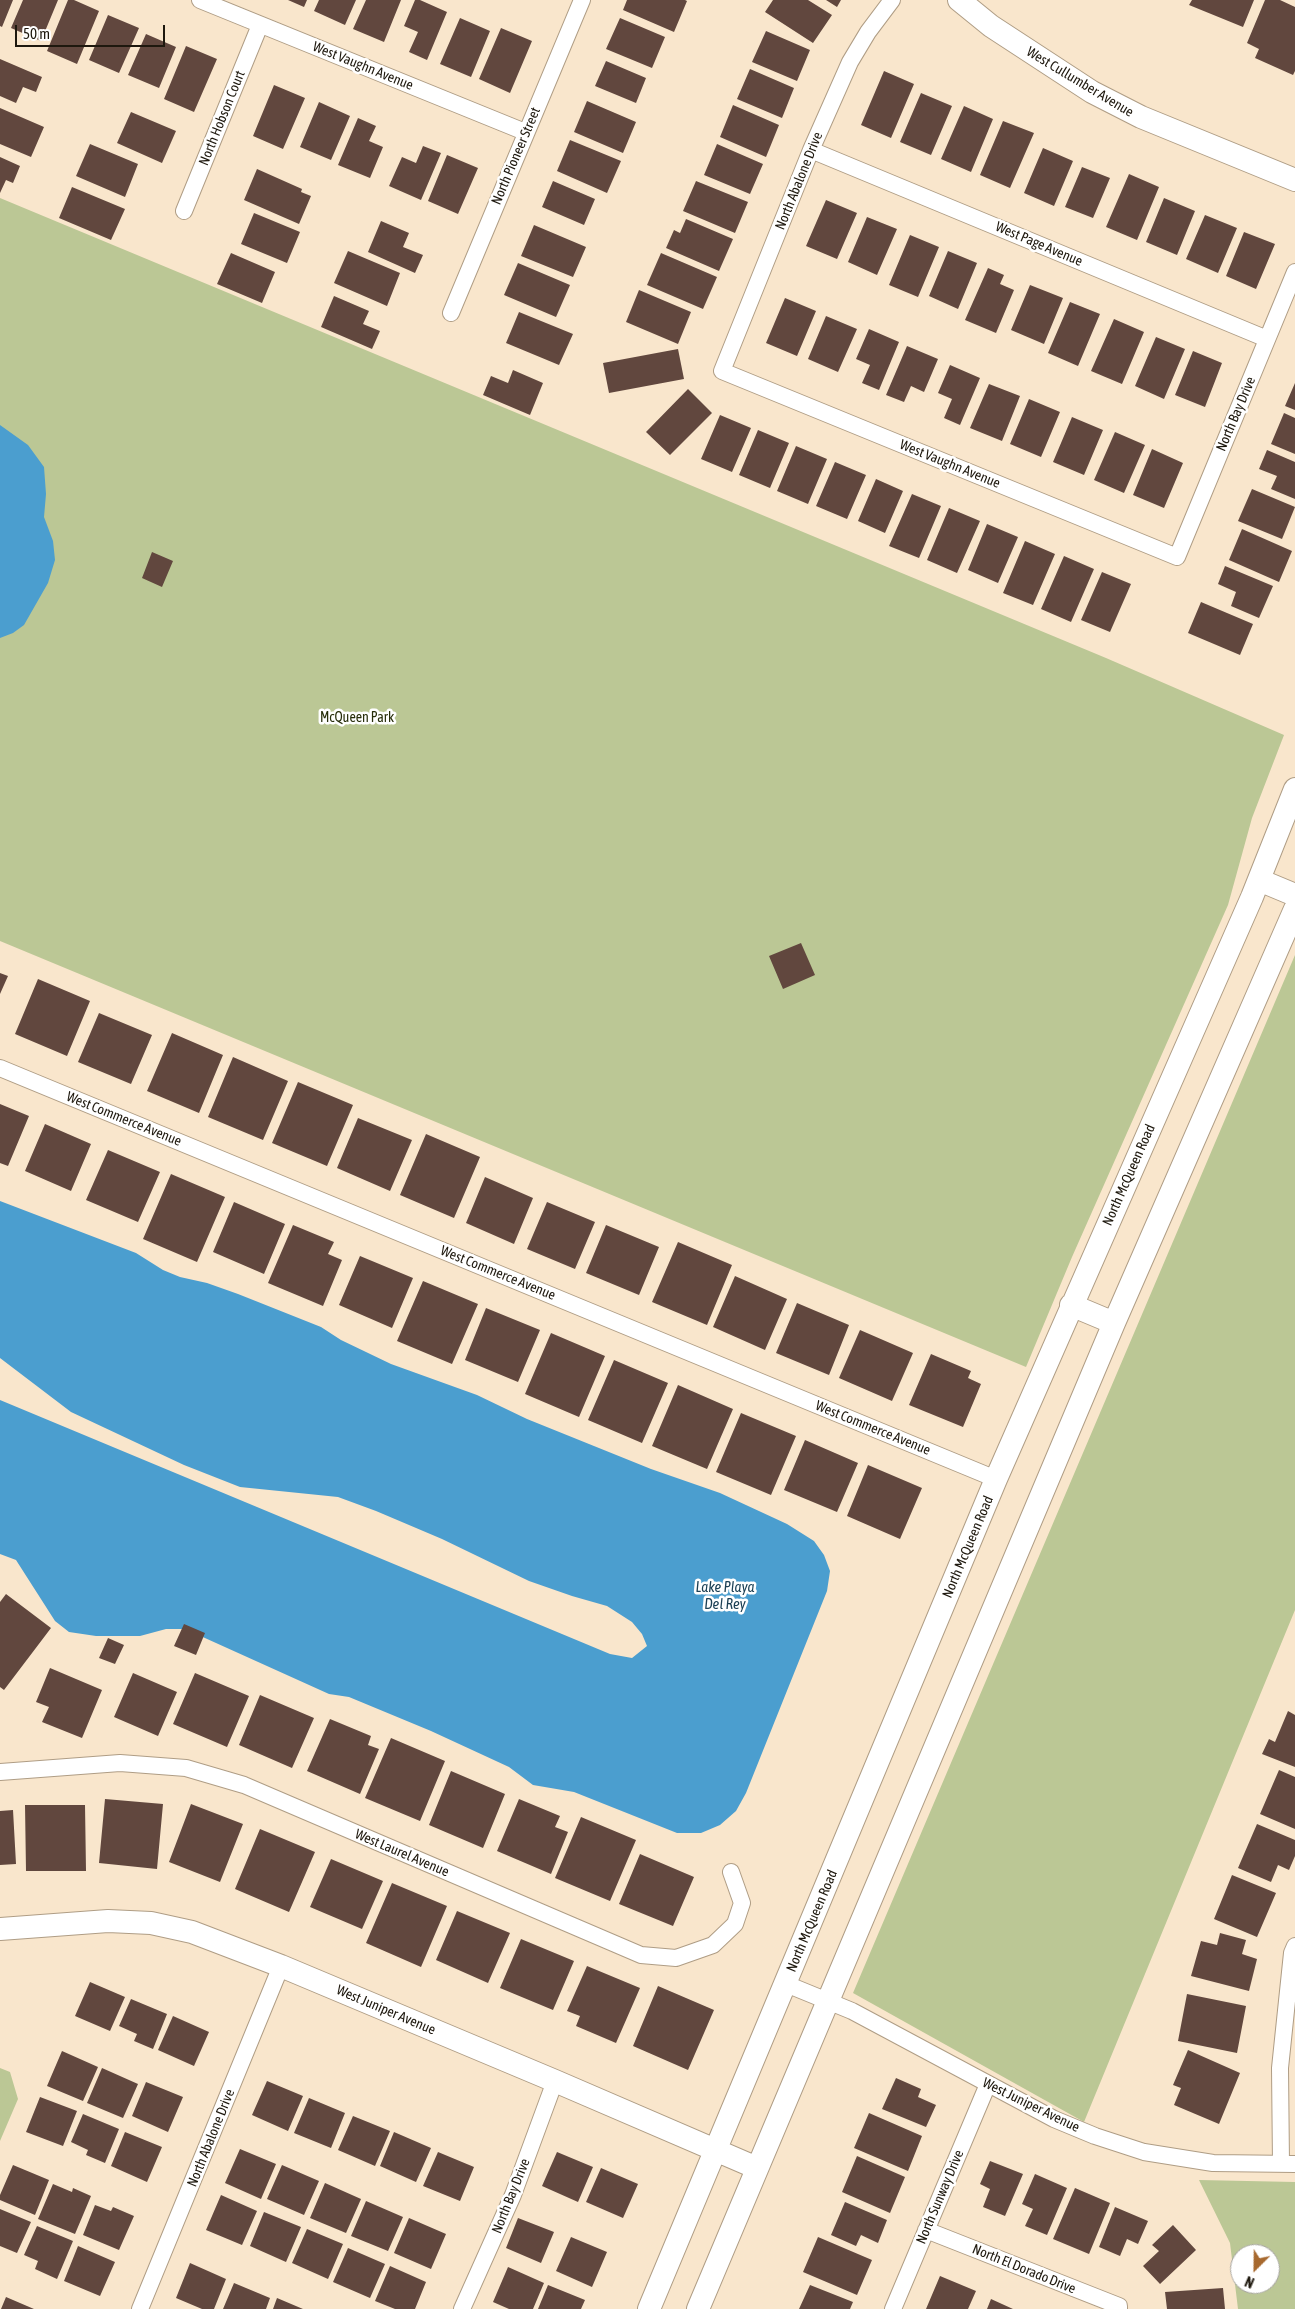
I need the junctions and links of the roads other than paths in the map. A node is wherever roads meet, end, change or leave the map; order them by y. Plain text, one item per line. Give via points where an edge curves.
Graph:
1 (200, 0) edge
2 (582, 0) edge
3 (892, 0) edge
4 (959, 0) edge
5 (260, 25) junction
6 (525, 132) junction
7 (811, 150) junction
8 (1295, 180) edge
9 (184, 211) dead end
10 (1295, 272) edge
11 (451, 313) dead end
12 (1267, 339) junction
13 (722, 371) joint
14 (1177, 557) joint
15 (1295, 789) edge
16 (1259, 880) junction
17 (1295, 895) edge
18 (1295, 909) edge
19 (0, 1068) edge
20 (1071, 1305) junction
21 (1114, 1323) junction
22 (996, 1479) junction
23 (0, 1772) edge
24 (731, 1872) dead end
25 (0, 1929) edge
26 (1295, 1946) edge
27 (281, 1966) junction
28 (786, 1984) junction
29 (827, 2002) junction
30 (555, 2081) junction
31 (988, 2084) junction
32 (716, 2150) junction
33 (1288, 2164) edge
34 (756, 2168) junction
35 (926, 2230) junction
36 (140, 2309) edge
37 (462, 2309) edge
38 (649, 2309) edge
39 (698, 2309) edge
40 (893, 2309) edge
41 (1119, 2309) edge

1 - 5 street, West Vaughn Avenue
2 - 6 street, North Pioneer Street
3 - 7 street, North Abalone Drive via 850,62
4 - 8 main road, West Cullumber Avenue via 991,26 1092,92 1141,118
5 - 6 street, West Vaughn Avenue
5 - 9 street, North Hobson Court
6 - 11 street, North Pioneer Street
7 - 12 street, West Page Avenue
7 - 13 street, North Abalone Drive
10 - 12 street, North Bay Drive
12 - 14 street, North Bay Drive
13 - 14 street, West Vaughn Avenue
15 - 16 main road, North McQueen Road
16 - 17 main road
16 - 20 main road, North McQueen Road
18 - 21 main road
19 - 22 street, West Commerce Avenue
20 - 21 main road
20 - 22 main road, North McQueen Road
21 - 29 main road
22 - 28 main road, North McQueen Road
23 - 24 street, West Laurel Avenue via 120,1763 186,1768 244,1785 641,1956 676,1958 713,1945 736,1924 742,1903
25 - 27 main road, West Juniper Avenue via 108,1921 151,1923 192,1932
26 - 33 street via 1280,2068
27 - 30 main road, West Juniper Avenue
27 - 36 street, North Abalone Drive
28 - 29 street, West Juniper Avenue
28 - 32 main road, North McQueen Road
29 - 31 street, West Juniper Avenue via 860,2016
29 - 34 main road
30 - 32 main road, West Juniper Avenue
30 - 37 street, North Bay Drive via 513,2194
31 - 33 street, West Juniper Avenue via 1054,2119 1144,2152 1213,2163
31 - 35 street, North Sunway Drive
32 - 34 main road, West Juniper Avenue
32 - 38 main road, North McQueen Road
34 - 39 main road
35 - 40 street, North Sunway Drive
35 - 41 street, North El Dorado Drive via 1119,2306

